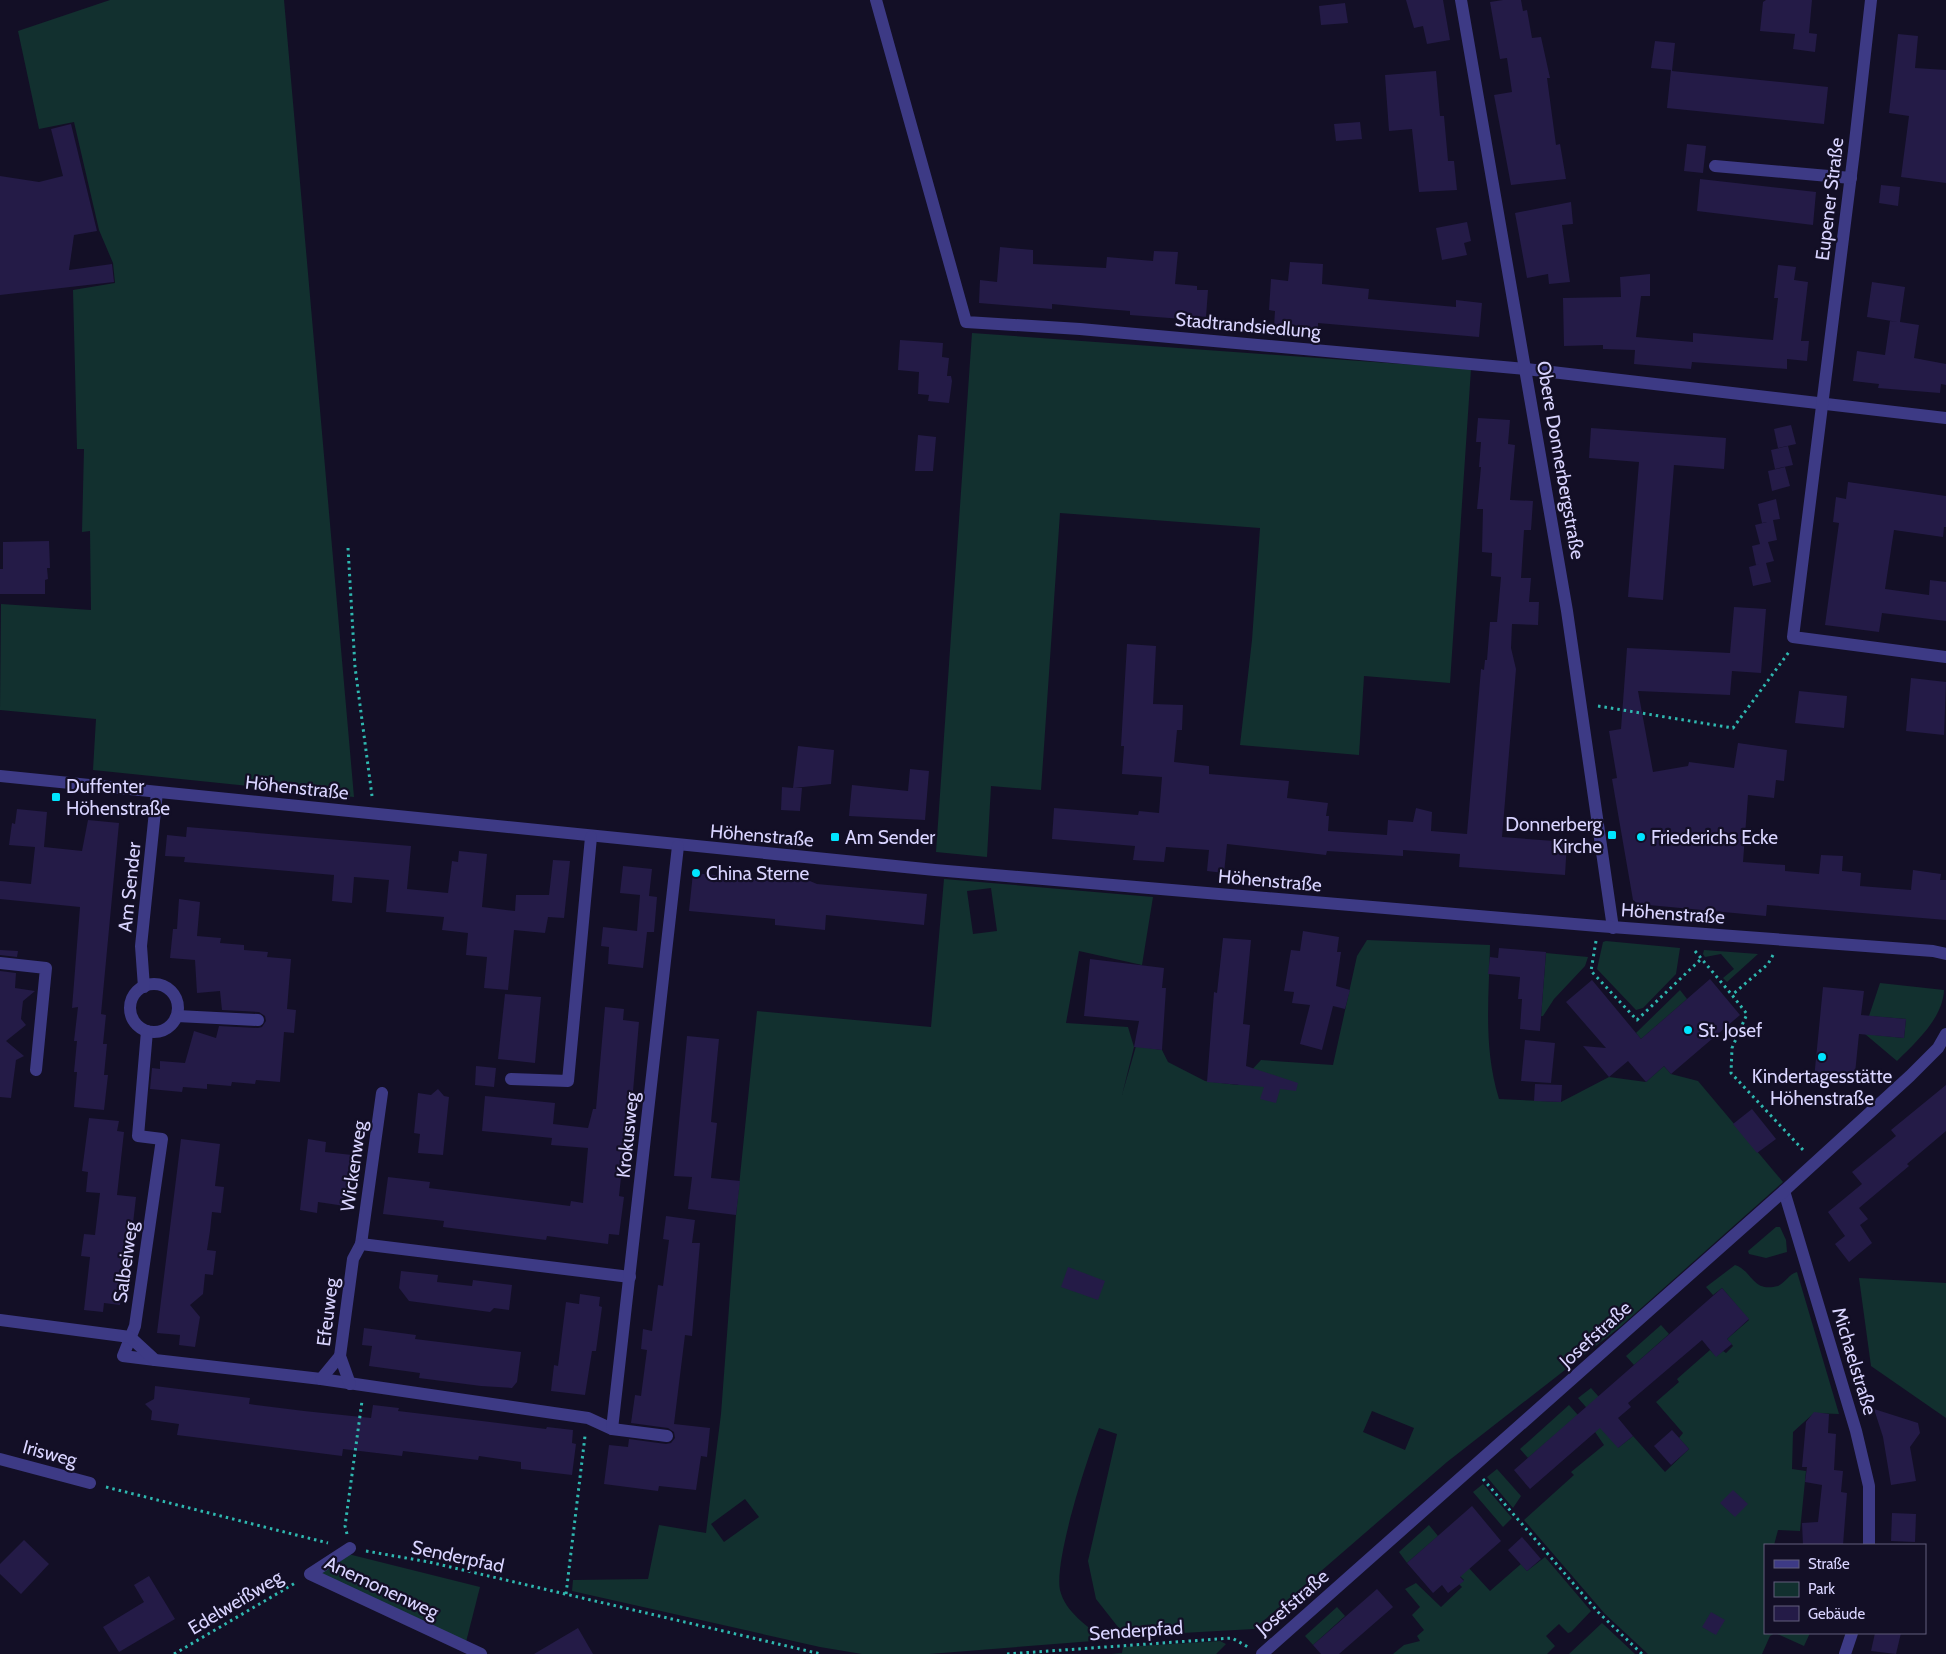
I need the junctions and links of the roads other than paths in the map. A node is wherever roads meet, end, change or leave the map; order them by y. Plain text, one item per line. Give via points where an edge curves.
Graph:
1 (876, 0) edge
2 (1461, 0) edge
3 (1871, 0) edge
4 (1714, 166) dead end
5 (1851, 178) junction
6 (1526, 369) junction
7 (1821, 402) junction
8 (1946, 418) edge
9 (1946, 657) edge
10 (0, 776) edge
11 (157, 792) junction
12 (591, 837) junction
13 (678, 846) junction
14 (1613, 928) junction
15 (1946, 954) edge
16 (0, 963) edge
17 (144, 986) junction
18 (177, 1016) junction
19 (258, 1020) dead end
20 (147, 1031) junction
21 (1946, 1034) edge
22 (36, 1070) dead end
23 (511, 1079) dead end
24 (382, 1093) dead end
25 (1784, 1191) junction
26 (361, 1244) junction
27 (630, 1277) junction
28 (0, 1320) edge
29 (130, 1337) junction
30 (340, 1356) junction
31 (155, 1360) junction
32 (320, 1379) junction
33 (350, 1384) junction
34 (612, 1429) junction
35 (667, 1436) dead end
36 (0, 1459) edge
37 (90, 1483) road end
38 (1869, 1544) edge
39 (350, 1548) road end
40 (1852, 1634) edge
41 (481, 1654) edge
42 (1262, 1654) edge
43 (1845, 1654) edge

1 - 6 street, Stadtrandsiedlung via 966,322 1080,329
2 - 6 street, Obere Donnerbergstraße
3 - 5 street, Eupener Straße
4 - 5 street
5 - 7 street, Eupener Straße
6 - 7 street
6 - 14 street, Obere Donnerbergstraße via 1567,611
7 - 8 street
7 - 9 street, Eupener Straße via 1793,637
10 - 11 street, Höhenstraße
11 - 12 street, Höhenstraße
11 - 17 street, Am Sender via 141,946
12 - 13 street, Höhenstraße
12 - 23 street via 568,1081
13 - 14 street, Höhenstraße
13 - 27 street, Krokusweg
14 - 15 street, Höhenstraße
16 - 22 street via 46,968
17 - 18 street via 167,988 177,1000
17 - 20 street via 133,998 131,1006 135,1021
18 - 19 street
18 - 20 street via 165,1029
20 - 29 street, Salbeiweg via 138,1136 162,1139 135,1326
21 - 25 street, Josefstraße via 1938,1048 1910,1076
24 - 26 street, Wickenweg
25 - 38 street, Michaelstraße via 1856,1431 1869,1486
25 - 42 street, Josefstraße
26 - 27 street
26 - 30 street, Efeuweg via 353,1259
27 - 34 street, Krokusweg
28 - 29 street
29 - 31 street
29 - 31 street, Salbeiweg via 123,1356
30 - 32 street
30 - 33 street, Efeuweg
31 - 32 street
32 - 33 street
33 - 34 street via 588,1418
34 - 35 street
36 - 37 street, Irisweg
39 - 41 street, Anemonenweg via 310,1574
40 - 43 street

